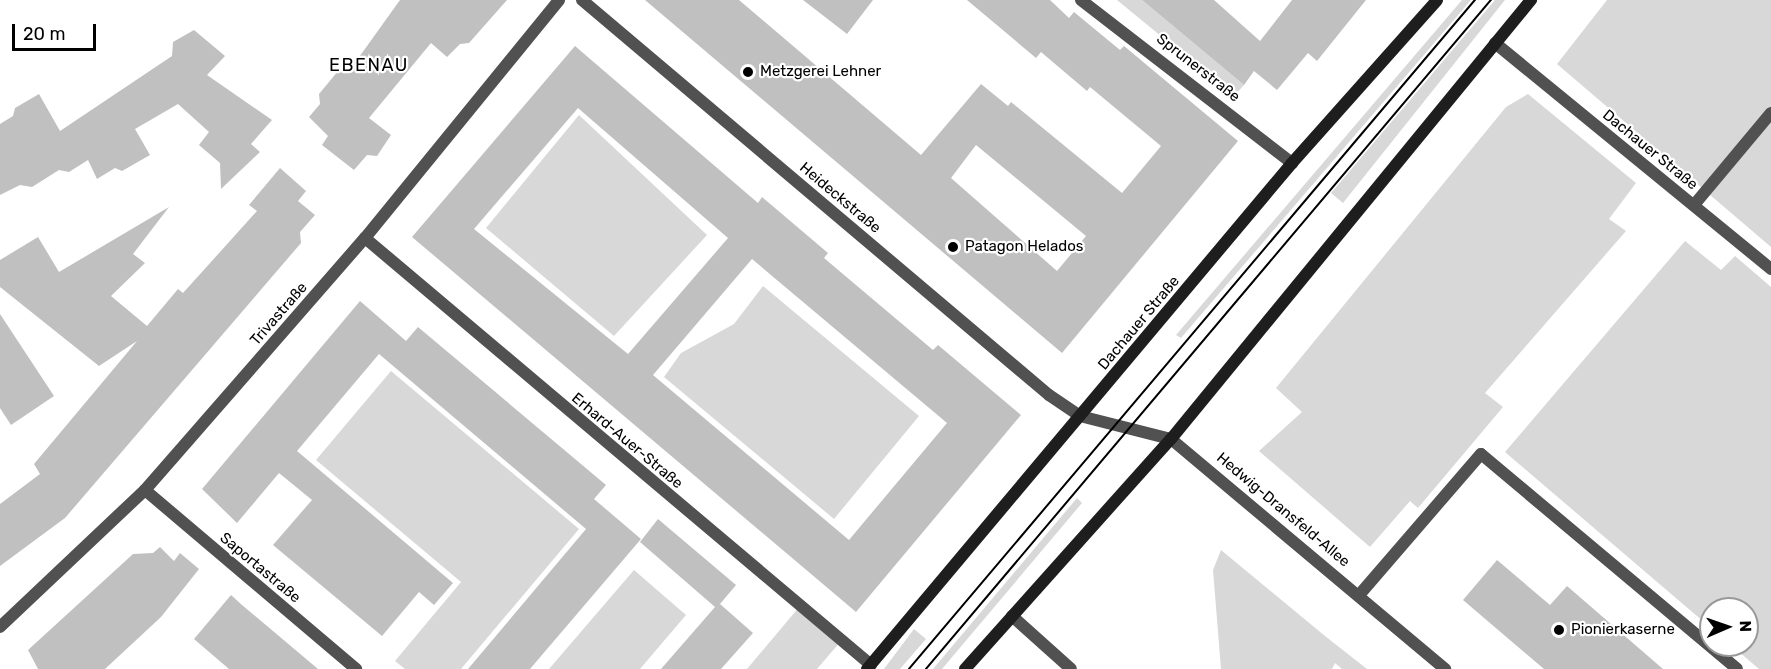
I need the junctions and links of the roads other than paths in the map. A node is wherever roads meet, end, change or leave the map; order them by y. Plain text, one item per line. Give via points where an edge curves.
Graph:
1 (559, 0) edge
2 (582, 0) edge
3 (1081, 0) edge
4 (1437, 0) edge
5 (1531, 0) edge
6 (1495, 43) junction
7 (1771, 113) edge
8 (1292, 163) junction
9 (1694, 205) junction
10 (365, 238) junction
11 (1771, 269) edge
12 (1080, 416) junction
13 (1171, 439) junction
14 (145, 490) junction
15 (1359, 594) junction
16 (1012, 616) junction
17 (0, 627) edge
18 (869, 667) edge
19 (357, 669) edge
20 (965, 669) edge
21 (1071, 669) edge
22 (1445, 669) edge
23 (1737, 669) edge

1 - 10 street, Trivastraße
2 - 12 street, Heideckstraße
3 - 8 street, Sprunerstraße
4 - 8 main road, Dachauer Straße
5 - 6 main road
6 - 9 street, Dachauer Straße
6 - 13 main road
7 - 9 street, Dachauer Straße
8 - 12 main road, Dachauer Straße
9 - 11 street
10 - 14 street, Trivastraße
10 - 18 street, Erhard-Auer-Straße
12 - 13 street, Hedwig-Dransfeld-Allee
12 - 18 main road, Dachauer Straße
13 - 15 street, Hedwig-Dransfeld-Allee
13 - 16 main road
14 - 17 street, Trivastraße
14 - 19 street, Saportastraße
15 - 22 street, Hedwig-Dransfeld-Allee
15 - 23 street via 1481,454
16 - 20 main road
16 - 21 street

